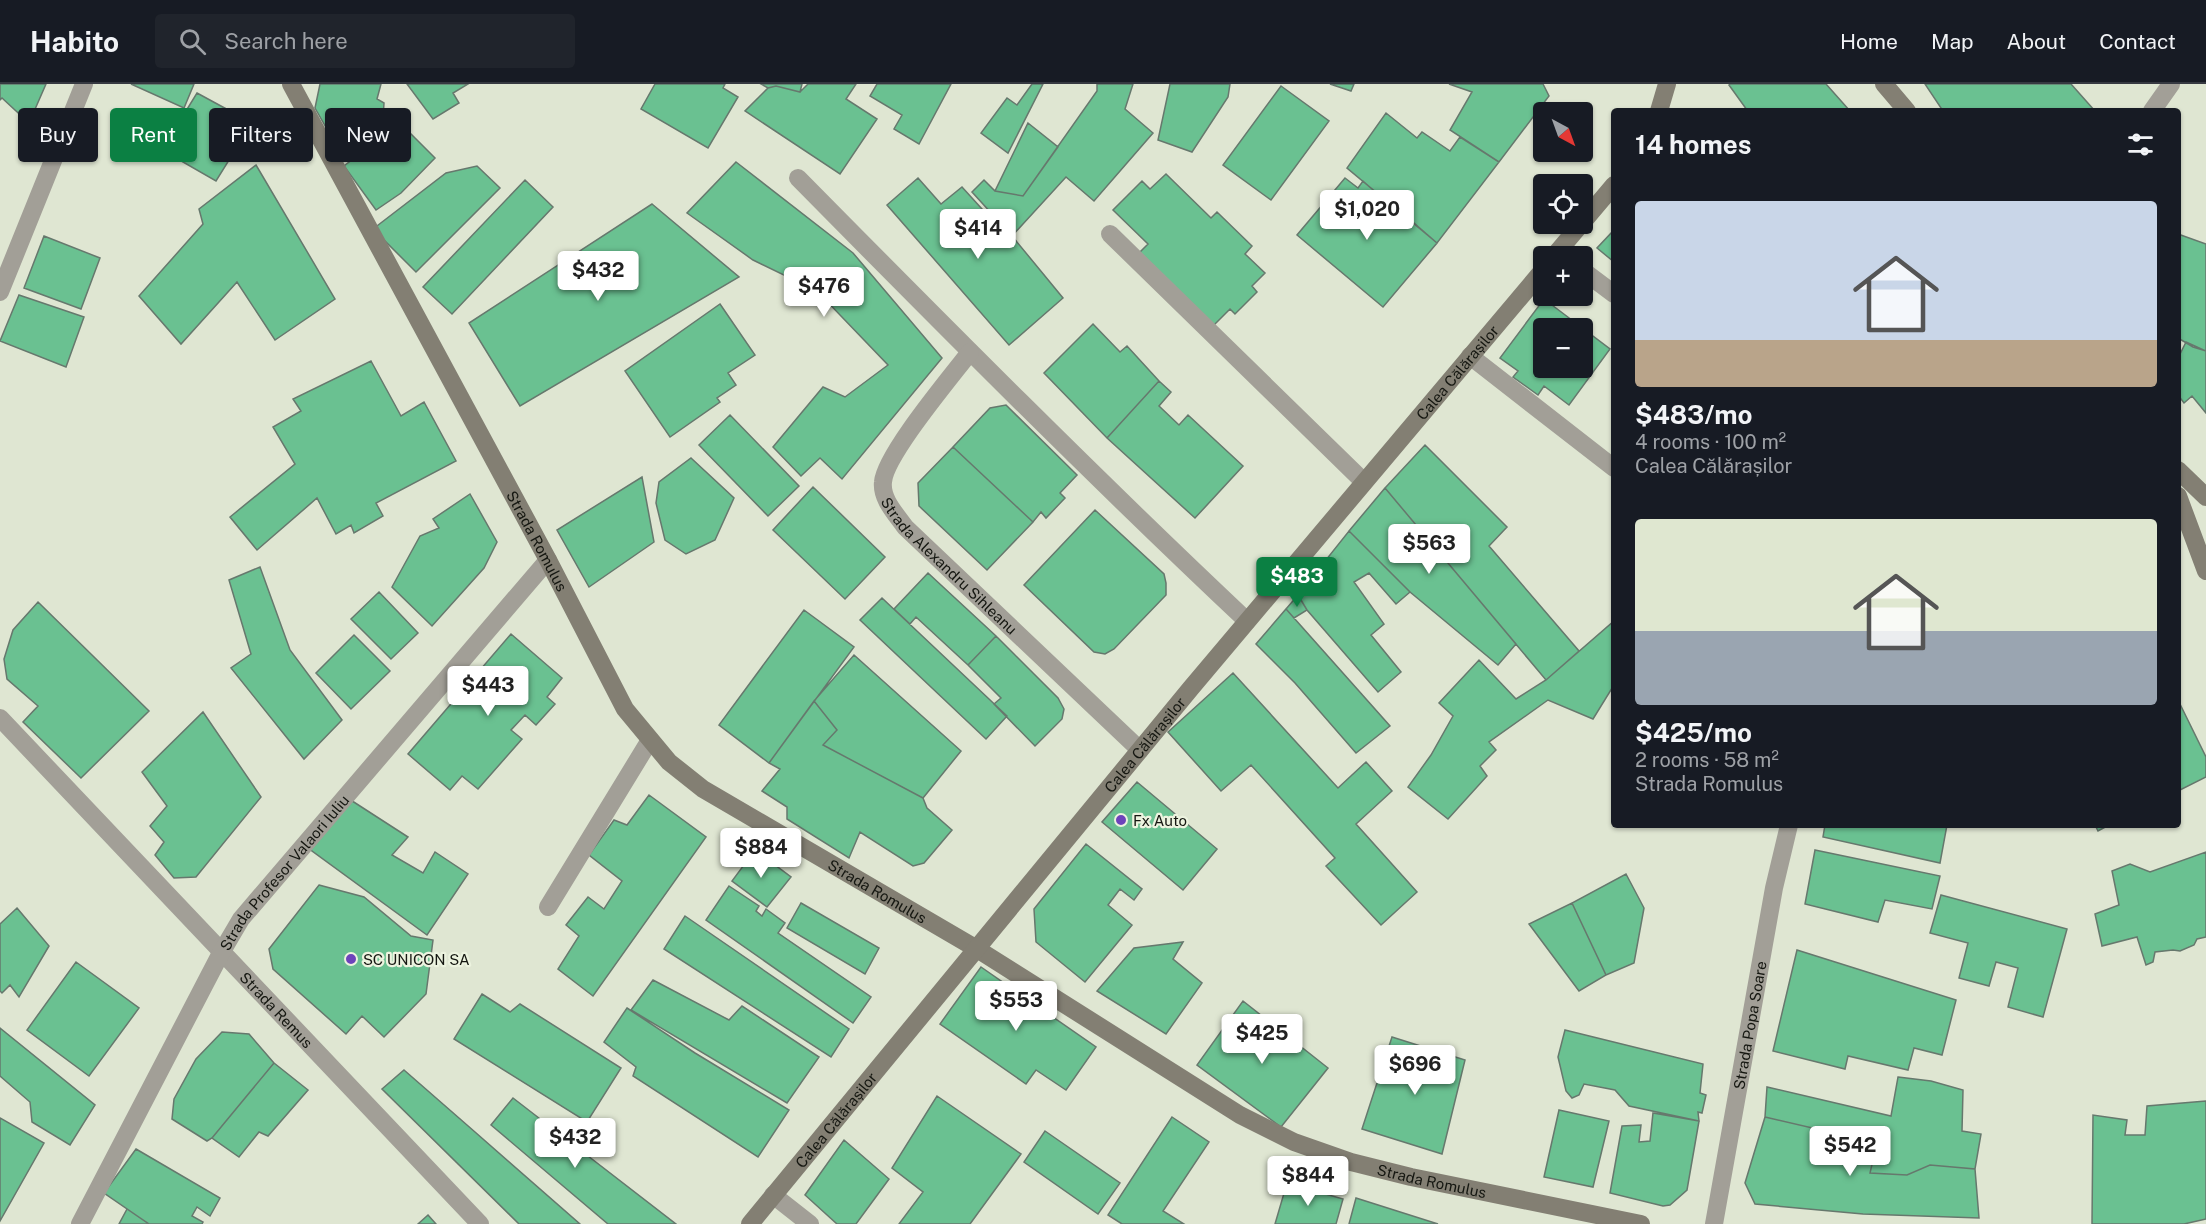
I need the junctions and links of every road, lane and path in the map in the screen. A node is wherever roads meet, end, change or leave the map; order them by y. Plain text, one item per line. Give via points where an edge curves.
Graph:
1 (84, 84) edge
2 (291, 84) edge
3 (1666, 84) edge
4 (1884, 84) edge
5 (2171, 84) edge
6 (1660, 108) edge
7 (1904, 108) edge
8 (2154, 108) edge
9 (798, 178) dead end
10 (1611, 189) edge
11 (1110, 234) dead end
12 (1567, 246) edge
13 (1593, 278) edge
14 (1533, 282) edge
15 (0, 292) edge
16 (1611, 292) edge
17 (970, 352) junction
18 (1470, 356) junction
19 (1611, 466) edge
20 (2181, 473) edge
21 (1365, 482) junction
22 (2206, 497) edge
23 (2181, 504) edge
24 (548, 560) junction
25 (2206, 571) edge
26 (1247, 621) junction
27 (0, 718) edge
28 (650, 740) junction
29 (1140, 750) junction
30 (1788, 828) edge
31 (548, 907) dead end
32 (977, 949) junction
33 (221, 953) junction
34 (773, 1195) junction
35 (80, 1224) edge
36 (480, 1224) edge
37 (750, 1224) edge
38 (810, 1224) edge
39 (1641, 1224) edge
40 (1714, 1224) edge

1 - 15 street
2 - 24 street, Strada Romulus
3 - 6 street
4 - 7 street
5 - 8 street
9 - 17 street
10 - 12 street
11 - 21 street
13 - 16 street
14 - 18 street, Calea Călărașilor
17 - 26 street
17 - 29 street, Strada Alexandru Sihleanu via 891,457 883,482 886,498 905,527
18 - 19 street
18 - 21 street, Calea Călărașilor
20 - 22 street
21 - 26 street, Calea Călărașilor
23 - 25 street
24 - 28 street, Strada Romulus via 625,709
24 - 33 street, Strada Profesor Valaori Iuliu via 241,920
26 - 29 street, Calea Călărașilor
27 - 33 street, Strada Remus
28 - 31 street
28 - 32 street, Strada Romulus via 669,762 703,789
29 - 32 street, Calea Călărașilor
30 - 40 street, Strada Popa Soare
32 - 34 street, Calea Călărașilor
32 - 39 street, Strada Romulus via 1240,1114 1294,1142 1411,1177
33 - 35 street, Strada Profesor Valaori Iuliu
33 - 36 street, Strada Remus
34 - 37 street, Calea Călărașilor
34 - 38 street

